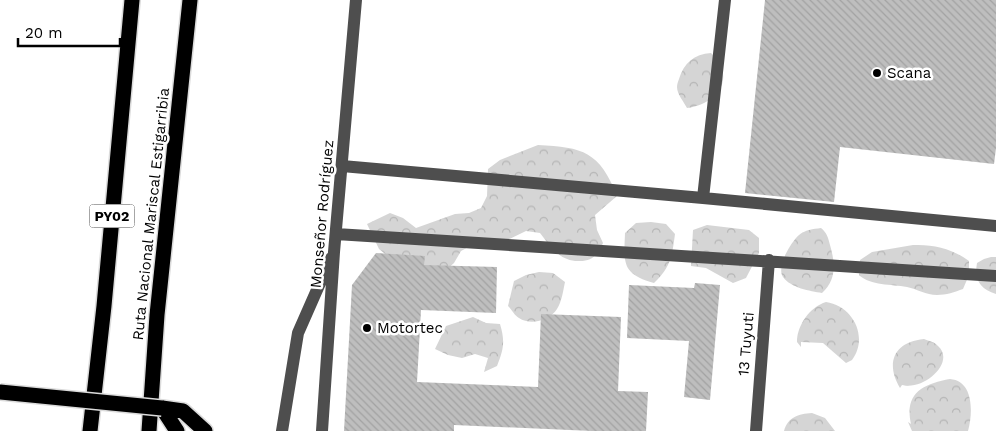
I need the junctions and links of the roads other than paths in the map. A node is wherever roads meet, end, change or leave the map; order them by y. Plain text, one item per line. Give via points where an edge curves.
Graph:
1 (132, 0) edge
2 (190, 0) edge
3 (356, 0) edge
4 (726, 0) edge
5 (342, 166) junction
6 (703, 198) junction
7 (996, 226) edge
8 (336, 234) junction
9 (334, 252) junction
10 (769, 260) junction
11 (996, 276) edge
12 (0, 392) edge
13 (162, 408) junction
14 (90, 431) edge
15 (149, 431) edge
16 (177, 431) edge
17 (205, 431) edge
18 (282, 431) edge
19 (322, 431) edge
20 (756, 431) edge

1 - 14 highway, PY02
2 - 15 highway, Ruta Nacional Mariscal Estigarribia via 157,315
3 - 5 street, Monseñor Rodríguez
4 - 6 street
5 - 6 street
5 - 8 street, Monseñor Rodríguez
6 - 7 street
8 - 9 street, Monseñor Rodríguez
8 - 10 street
9 - 18 street via 298,333
9 - 19 street, Monseñor Rodríguez
10 - 11 street
10 - 20 street, 13 Tuyuti
12 - 13 highway, bridge
13 - 16 highway
13 - 17 highway via 183,411

